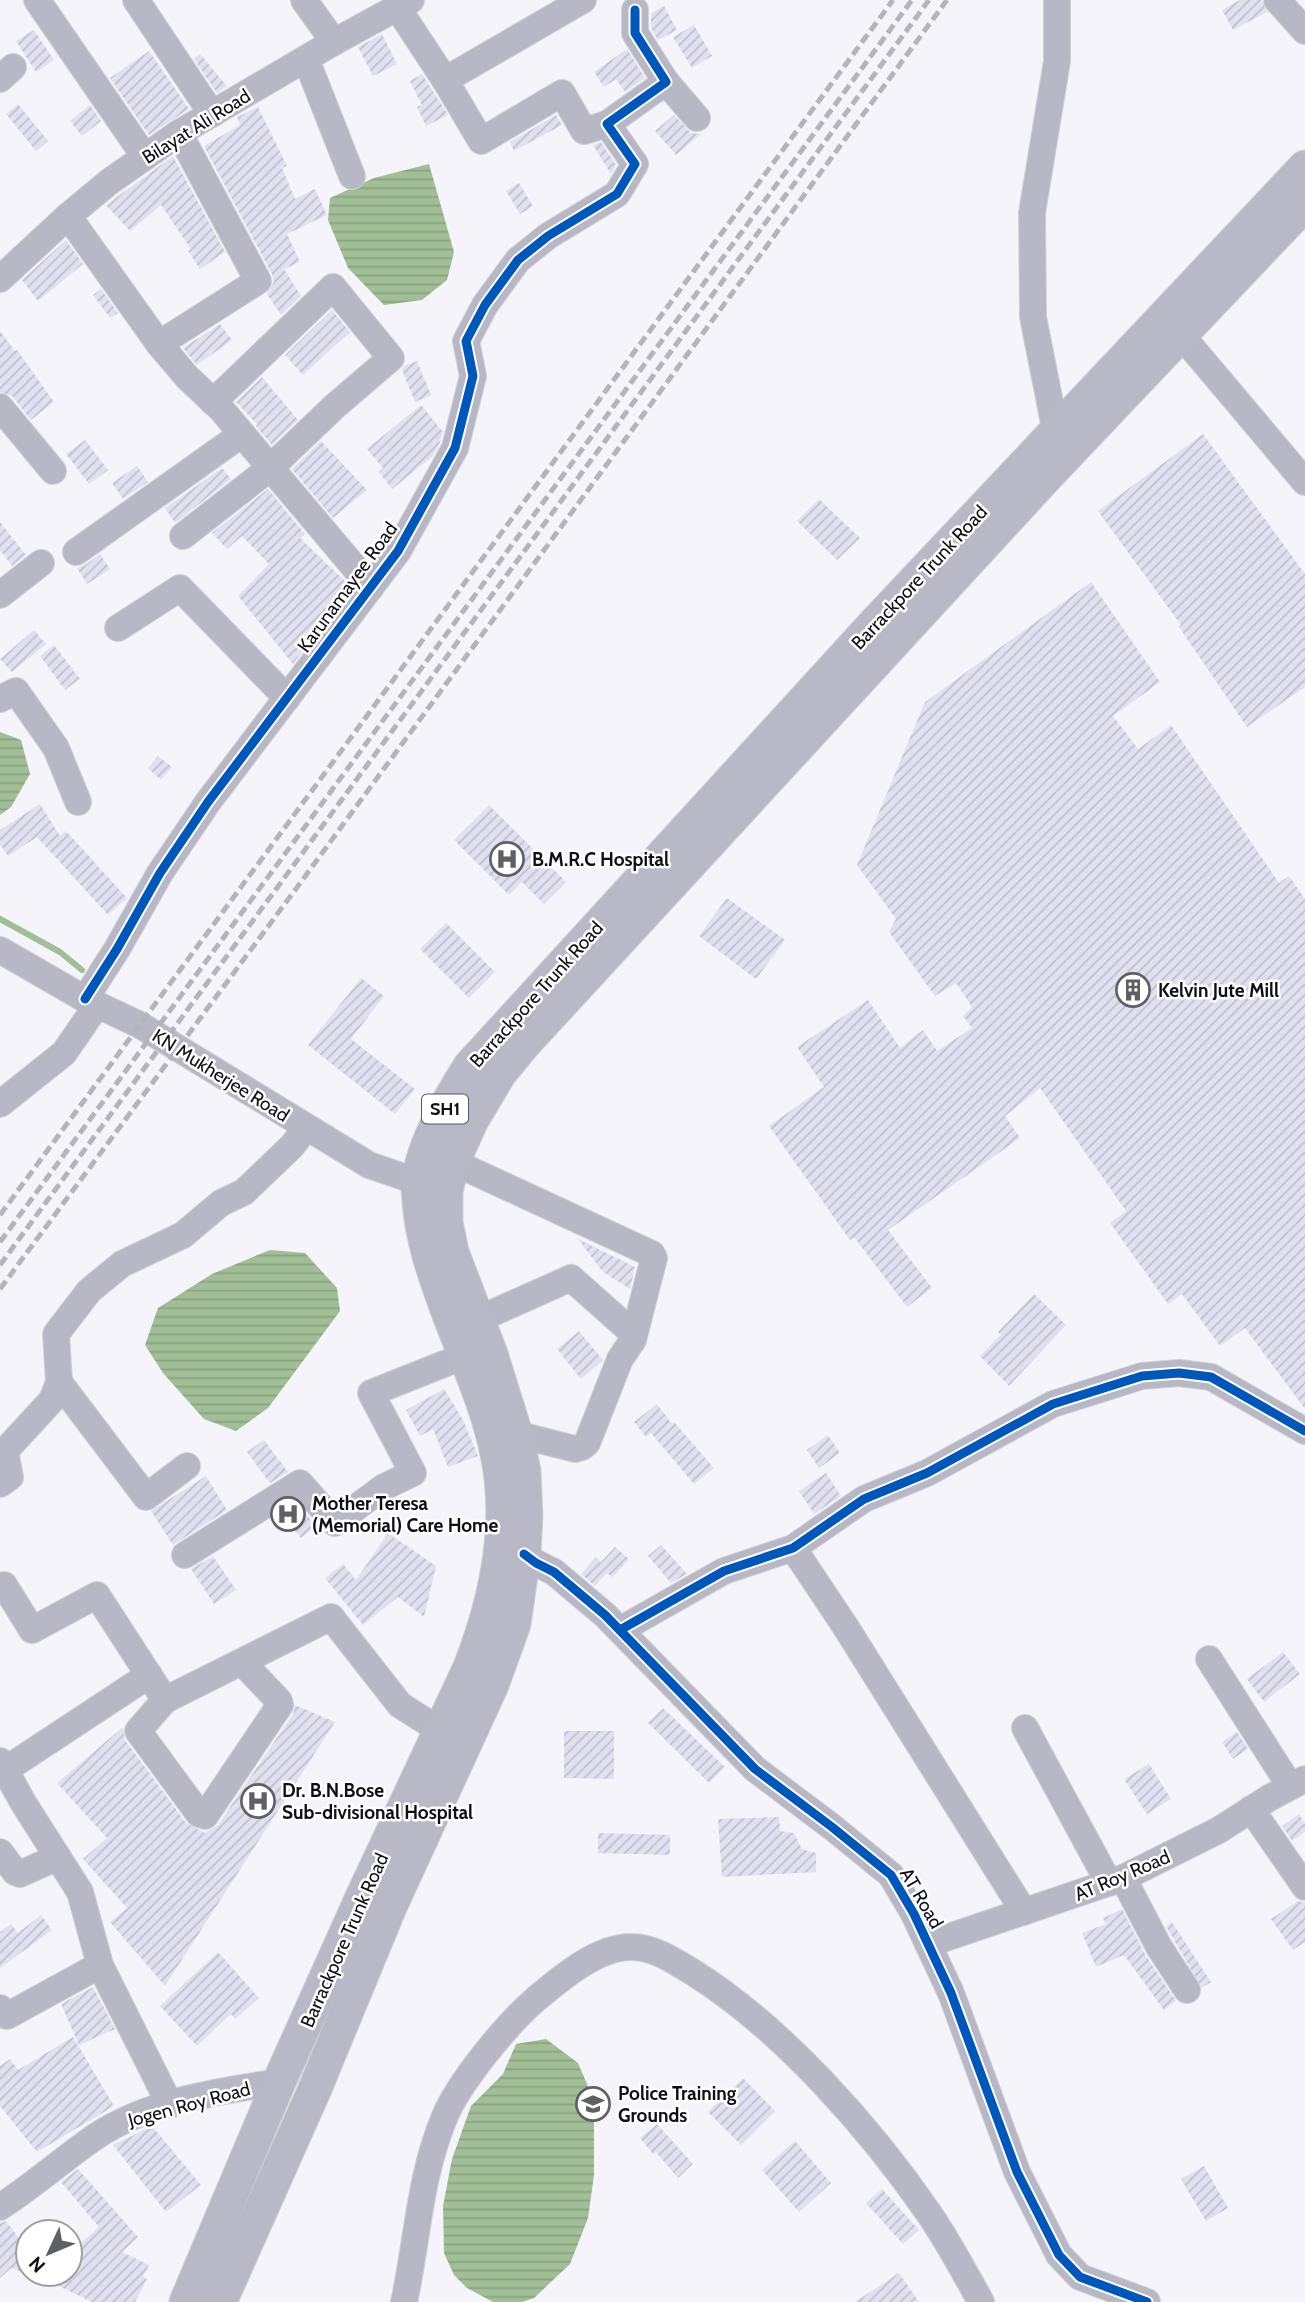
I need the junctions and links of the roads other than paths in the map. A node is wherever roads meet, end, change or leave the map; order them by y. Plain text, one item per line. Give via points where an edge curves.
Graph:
1 (37, 0) edge
2 (136, 0) edge
3 (304, 0) edge
4 (583, 0) edge
5 (1057, 0) edge
6 (1277, 0) edge
7 (638, 3) edge
8 (404, 4) edge
9 (1305, 32) edge
10 (334, 42) junction
11 (306, 59) junction
12 (445, 79) junction
13 (666, 82) junction
14 (212, 114) junction
15 (697, 118) dead end
16 (607, 124) junction
17 (179, 133) junction
18 (145, 157) junction
19 (1305, 167) edge
20 (352, 176) dead end
21 (68, 216) junction
22 (1301, 217) edge
23 (0, 279) edge
24 (1182, 336) junction
25 (159, 344) junction
26 (213, 402) junction
27 (0, 407) edge
28 (1056, 433) junction
29 (242, 434) junction
30 (270, 468) junction
31 (53, 471) dead end
32 (1305, 482) edge
33 (183, 536) dead end
34 (76, 552) dead end
35 (41, 563) dead end
36 (371, 587) junction
37 (0, 595) edge
38 (118, 628) dead end
39 (287, 698) junction
40 (0, 699) edge
41 (78, 802) dead end
42 (0, 950) edge
43 (91, 1002) junction
44 (0, 1104) edge
45 (306, 1128) junction
46 (439, 1178) junction
47 (479, 1319) junction
48 (634, 1334) junction
49 (464, 1356) junction
50 (59, 1382) junction
51 (1305, 1431) edge
52 (516, 1434) junction
53 (187, 1466) dead end
54 (0, 1485) edge
55 (793, 1548) junction
56 (524, 1554) junction
57 (185, 1555) dead end
58 (0, 1587) edge
59 (620, 1630) junction
60 (1209, 1659) dead end
61 (242, 1661) junction
62 (149, 1675) junction
63 (165, 1700) junction
64 (1025, 1728) dead end
65 (441, 1731) junction
66 (3, 1765) edge
67 (1297, 1783) edge
68 (1251, 1809) junction
69 (0, 1853) edge
70 (58, 1857) junction
71 (1116, 1881) junction
72 (1305, 1887) edge
73 (1024, 1912) junction
74 (928, 1944) junction
75 (100, 1965) junction
76 (1187, 1990) dead end
77 (0, 2008) edge
78 (279, 2082) junction
79 (170, 2105) junction
80 (0, 2207) edge
81 (186, 2302) edge
82 (220, 2302) edge
83 (404, 2302) edge
84 (981, 2302) edge
85 (1147, 2302) edge

1 - 18 street
2 - 14 street
3 - 10 street
4 - 12 street
5 - 28 street via 1057,61 1032,213 1033,317
6 - 9 street
7 - 13 street via 635,33
8 - 10 street, Bilayat Ali Road
8 - 12 street
10 - 11 street, Bilayat Ali Road
11 - 14 street, Bilayat Ali Road
11 - 20 street
12 - 16 street via 481,141 562,93 584,131
13 - 15 street
13 - 16 street
14 - 17 street, Bilayat Ali Road
16 - 36 street, Karunamayee Road via 635,164 617,194 548,236 519,260 485,305 466,341 473,376 455,448 398,551
17 - 18 street, Bilayat Ali Road
17 - 25 street via 258,281
18 - 21 street, Bilayat Ali Road
19 - 28 main road, Barrackpore Trunk Road / SH1
21 - 23 street, Bilayat Ali Road
21 - 25 street
22 - 24 main road, Barrackpore Trunk Road / SH1
24 - 32 street
24 - 46 main road, Barrackpore Trunk Road / SH1 via 524,1044 493,1084
25 - 26 street
26 - 29 street
26 - 30 street via 333,287 391,358
27 - 31 street
28 - 46 main road, Barrackpore Trunk Road / SH1 via 876,622 470,1066 426,1152
29 - 30 street
29 - 34 street
30 - 33 street
30 - 36 street
35 - 37 street
36 - 39 street, Karunamayee Road
38 - 39 street via 180,588
39 - 43 street, Karunamayee Road via 167,863
40 - 41 street via 16,691 56,748
42 - 43 street, KN Mukherjee Road
43 - 44 street, Karunamayee Road via 64,1052
43 - 45 street, KN Mukherjee Road via 140,1025
45 - 46 street, KN Mukherjee Road via 369,1165
45 - 50 street via 244,1192 221,1203 183,1235 122,1264 89,1291 56,1334
46 - 47 main road, Barrackpore Trunk Road / SH1 via 452,1252
46 - 48 street, KN Mukherjee Road via 652,1254
46 - 49 main road, Barrackpore Trunk Road / SH1 via 421,1226
47 - 48 street via 571,1278
47 - 52 main road, Barrackpore Trunk Road / SH1
48 - 52 street via 587,1443 575,1448
49 - 57 street via 372,1393 413,1473 384,1487 335,1523 300,1483
49 - 65 main road, Barrackpore Trunk Road / SH1 via 497,1454 504,1531 480,1641
50 - 53 street via 146,1497
50 - 54 street via 52,1400 5,1451 10,1477
51 - 55 street via 1211,1377 1180,1373 1142,1376 1054,1404 927,1473 864,1499
52 - 56 main road, Barrackpore Trunk Road / SH1 via 526,1494
55 - 59 street via 724,1571
55 - 73 street
56 - 59 street, AT Road via 554,1572
56 - 82 main road, Barrackpore Trunk Road / SH1 via 514,1624 492,1685
58 - 62 street via 4,1585 32,1630 97,1595
59 - 74 street, AT Road via 755,1769 891,1875
60 - 67 street
61 - 63 street
61 - 63 street via 280,1704 205,1816 138,1731
61 - 65 street via 331,1617 400,1705
62 - 63 street
62 - 66 street
64 - 71 street
65 - 78 main road, Barrackpore Trunk Road / SH1
66 - 70 street
67 - 68 street, AT Roy Road
68 - 71 street, AT Roy Road
68 - 72 street
69 - 70 street via 20,1874
70 - 75 street via 80,1892
71 - 73 street, AT Roy Road
71 - 76 street
73 - 74 street, AT Roy Road
74 - 85 street, AT Road via 951,1993 1017,2172 1059,2255 1080,2277
75 - 77 street via 7,2016
75 - 79 street
78 - 79 street, Jogen Roy Road
78 - 81 main road, Barrackpore Trunk Road / SH1
79 - 80 street, Jogen Roy Road via 138,2115 96,2137
83 - 84 street via 422,2188 458,2090 522,2011 558,1981 601,1954 634,1947 668,1957 708,1982 793,2053 853,2117 916,2196

